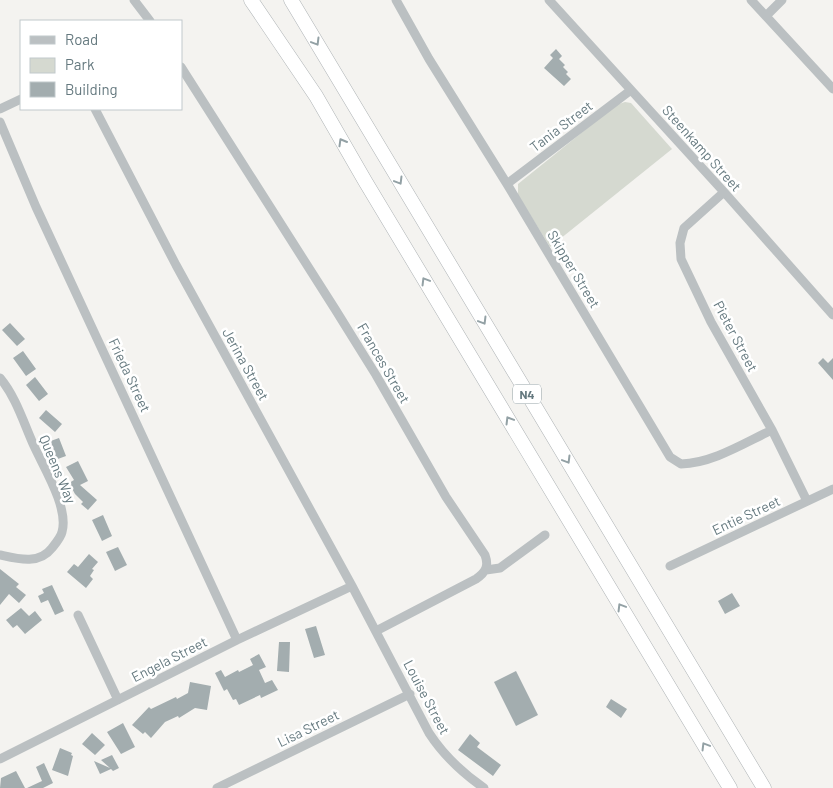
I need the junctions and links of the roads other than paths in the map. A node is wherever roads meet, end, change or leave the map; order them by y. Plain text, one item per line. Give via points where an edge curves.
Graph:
1 (134, 0) edge
2 (251, 0) edge
3 (291, 0) edge
4 (396, 0) edge
5 (549, 0) edge
6 (751, 0) edge
7 (782, 0) edge
8 (766, 16) junction
9 (149, 20) edge
10 (182, 68) edge
11 (833, 89) edge
12 (631, 90) junction
13 (20, 99) edge
14 (0, 109) edge
15 (97, 110) edge
16 (0, 122) edge
17 (507, 184) junction
18 (724, 192) junction
19 (833, 315) edge
20 (0, 378) edge
21 (772, 430) junction
22 (833, 489) edge
23 (807, 501) junction
24 (545, 535) dead end
25 (0, 555) edge
26 (670, 566) dead end
27 (486, 570) junction
28 (352, 586) junction
29 (78, 614) dead end
30 (376, 631) junction
31 (237, 640) junction
32 (410, 694) junction
33 (118, 700) junction
34 (0, 759) edge
35 (217, 788) edge
36 (484, 788) edge
37 (730, 788) edge
38 (764, 788) edge

1 - 9 street
37 -> 2 highway, N4 via 316,96
3 -> 38 highway, N4
4 - 17 street, Skipper Street
5 - 12 street, Steenkamp Street
6 - 8 street
7 - 8 street
8 - 11 street
10 - 27 street, Frances Street via 286,230 376,375 446,497 485,555
12 - 17 street, Tania Street
12 - 18 street, Steenkamp Street
13 - 14 street
15 - 28 street, Jerina Street via 176,265
16 - 31 street, Frieda Street via 36,207
17 - 21 street, Skipper Street via 670,457 681,464 698,462
18 - 19 street, Steenkamp Street
18 - 21 street, Pieter Street via 684,228 680,243 681,259 711,322
20 - 25 street, Queens Way via 29,435 64,519 62,532 48,553 27,560
21 - 23 street, Pieter Street
22 - 23 street, Entie Street
23 - 26 street, Entie Street
24 - 27 street via 500,568
27 - 30 street via 476,579
28 - 30 street, Jerina Street
28 - 31 street, Engela Street
29 - 33 street
30 - 32 street, Louise Street
31 - 33 street, Engela Street
32 - 35 street, Lisa Street
32 - 36 street, Louise Street via 438,747 464,774
33 - 34 street, Engela Street

